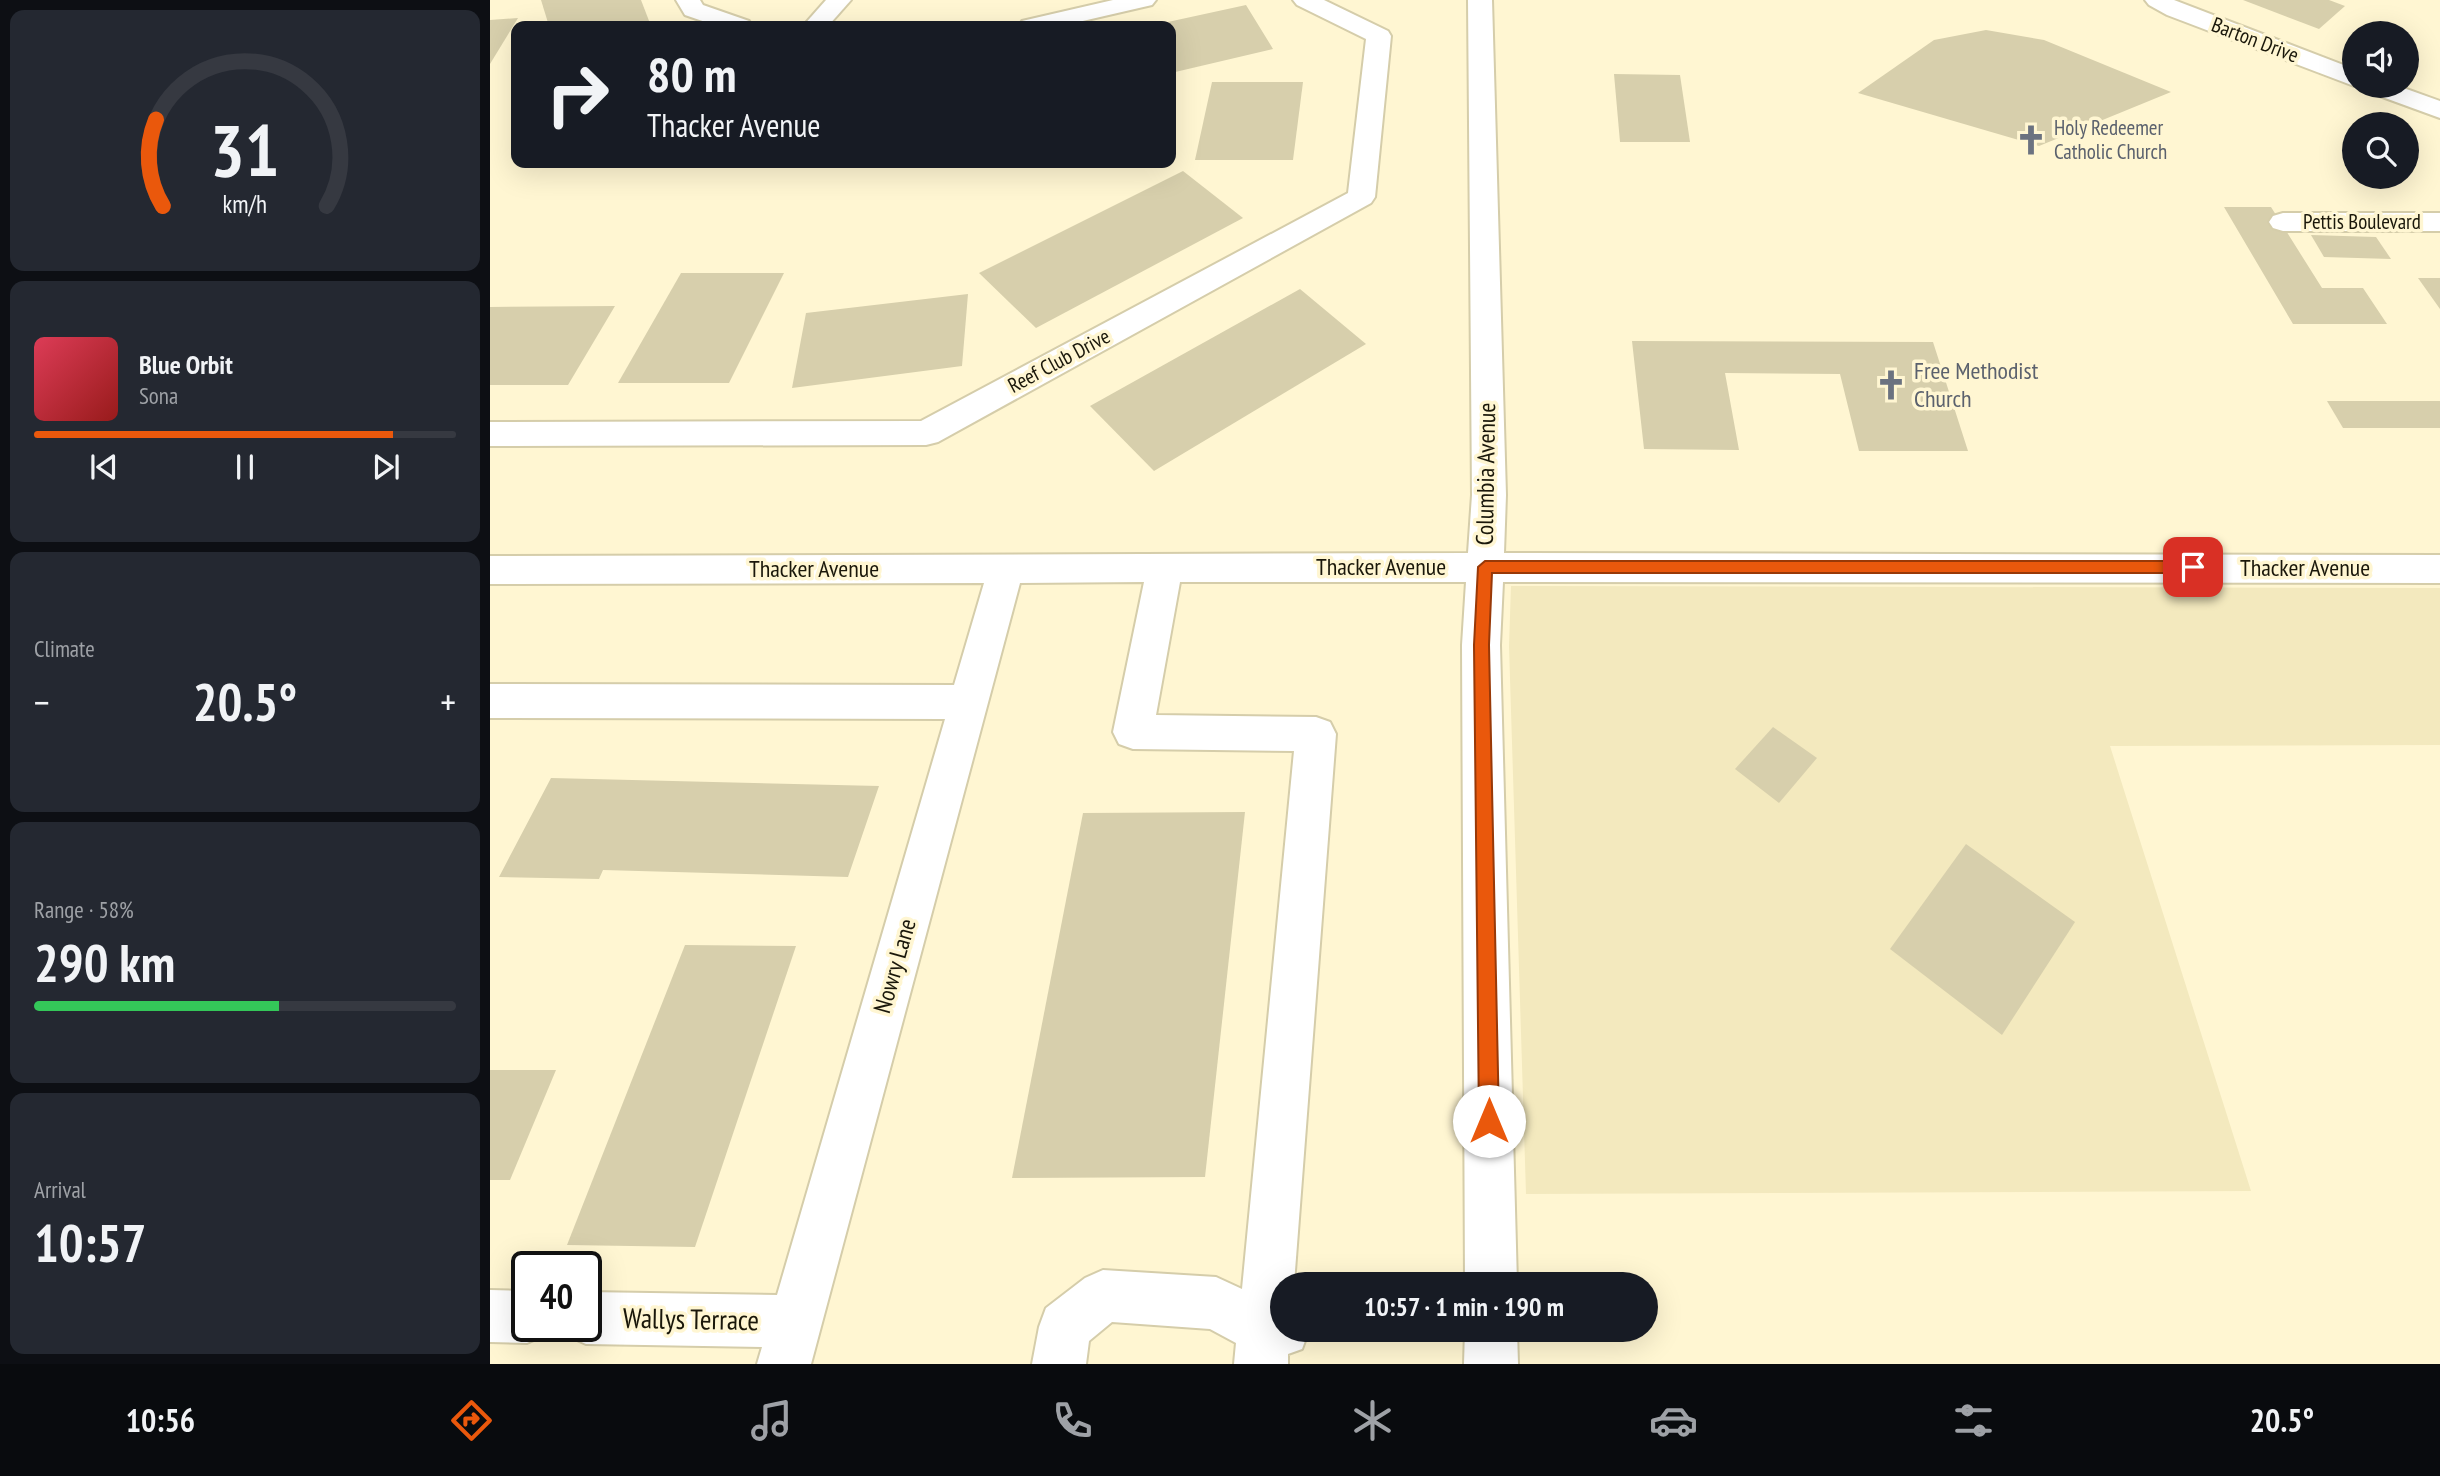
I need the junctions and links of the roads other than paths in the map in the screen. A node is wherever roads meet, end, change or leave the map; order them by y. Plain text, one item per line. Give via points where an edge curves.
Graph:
1 (688, 0) edge
2 (839, 0) edge
3 (1144, 0) edge
4 (1305, 0) edge
5 (1480, 0) edge
6 (2157, 0) edge
7 (725, 21) edge
8 (820, 21) edge
9 (1053, 21) edge
10 (2342, 73) edge
11 (2408, 98) edge
12 (2440, 110) edge
13 (2283, 222) dead end
14 (2440, 222) edge
15 (490, 434) edge
16 (1485, 567) junction
17 (1166, 568) junction
18 (1006, 569) junction
19 (2440, 569) edge
20 (490, 570) edge
21 (490, 701) edge
22 (969, 702) junction
23 (1491, 1272) edge
24 (490, 1316) edge
25 (511, 1317) edge
26 (602, 1320) edge
27 (1269, 1341) edge
28 (1491, 1342) edge
29 (790, 1343) edge
30 (1059, 1364) edge
31 (1491, 1364) edge

1 - 7 street via 693,10
2 - 8 street
3 - 9 street
4 - 15 street, Reef Club Drive via 1379,36 1361,197 926,433
5 - 16 street, Columbia Avenue via 1489,495
6 - 10 street, Barton Drive
11 - 12 street
13 - 14 street, Pettis Boulevard
16 - 17 street, Thacker Avenue
16 - 19 street, Thacker Avenue
16 - 23 street, Columbia Avenue via 1481,645
17 - 18 street, Thacker Avenue
17 - 27 street via 1133,732 1316,734
18 - 20 street, Thacker Avenue
18 - 22 street, Nowry Lane
21 - 22 street
22 - 29 street, Nowry Lane
24 - 25 street
26 - 29 street, Wallys Terrace
27 - 30 street via 1216,1303 1103,1296 1065,1327
28 - 31 street

